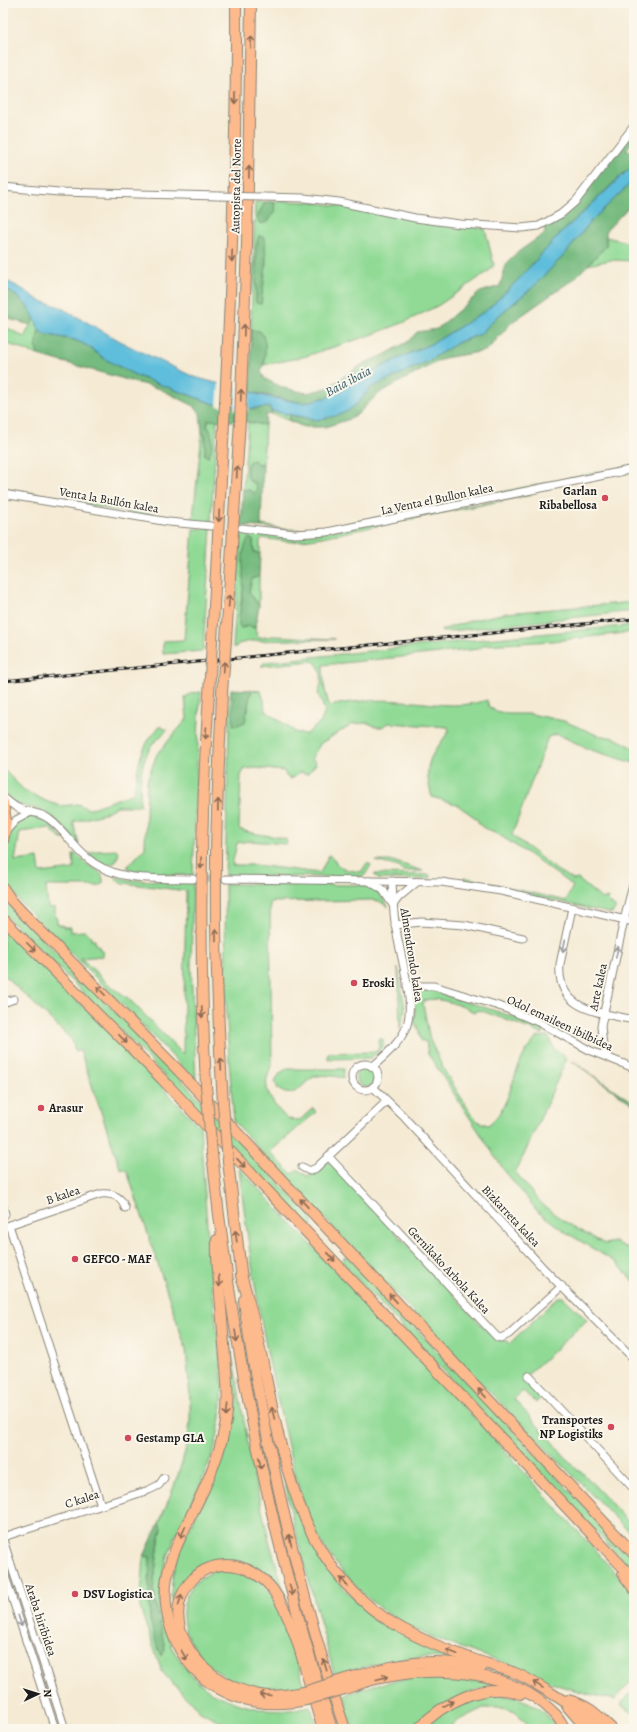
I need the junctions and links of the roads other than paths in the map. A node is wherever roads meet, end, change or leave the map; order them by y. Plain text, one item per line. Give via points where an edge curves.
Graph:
1 (236, 3) edge
2 (251, 3) edge
3 (634, 126) edge
4 (3, 187) edge
5 (634, 469) edge
6 (3, 494) edge
7 (211, 526) dead end
8 (242, 528) dead end
9 (3, 797) edge
10 (3, 802) edge
11 (31, 812) junction
12 (4, 836) edge
13 (192, 879) tunnel mouth
14 (226, 879) tunnel mouth
15 (369, 881) junction
16 (634, 881) edge
17 (392, 882) junction
18 (417, 882) junction
19 (3, 888) edge
20 (632, 890) edge
21 (393, 905) junction
22 (572, 908) junction
23 (3, 919) edge
24 (624, 920) junction
25 (634, 922) edge
26 (395, 925) junction
27 (523, 938) dead end
28 (407, 986) junction
29 (14, 999) dead end
30 (3, 1003) edge
31 (604, 1013) junction
32 (634, 1020) edge
33 (609, 1058) junction
34 (372, 1067) junction
35 (634, 1068) edge
36 (373, 1087) junction
37 (387, 1101) junction
38 (328, 1156) junction
39 (302, 1167) dead end
40 (124, 1208) dead end
41 (218, 1214) junction
42 (6, 1226) edge
43 (241, 1274) junction
44 (562, 1286) junction
45 (634, 1359) edge
46 (529, 1376) dead end
47 (494, 1405) junction
48 (164, 1478) dead end
49 (634, 1489) edge
50 (101, 1504) junction
51 (3, 1539) edge
52 (634, 1544) edge
53 (634, 1554) edge
54 (615, 1558) junction
55 (3, 1570) edge
56 (634, 1579) edge
57 (634, 1588) edge
58 (516, 1673) junction
59 (343, 1684) junction
60 (305, 1696) junction
61 (560, 1699) junction
62 (542, 1703) junction
63 (564, 1728) edge
64 (55, 1729) edge
65 (65, 1729) edge
66 (323, 1729) edge
67 (332, 1729) edge
68 (345, 1729) edge
69 (418, 1729) edge
70 (578, 1729) edge
71 (585, 1729) edge
72 (593, 1729) edge
73 (598, 1729) edge
74 (602, 1729) edge
75 (607, 1729) edge
76 (612, 1729) edge

1 -> 41 highway, Autopista del Norte, bridge via 227,369 202,825 201,987 206,1085
43 -> 2 highway, Autopista del Norte, bridge via 223,1103 217,1004 216,863 222,693 240,422 247,245
3 - 4 street, bridge via 576,202 553,220 530,228 460,224 304,198 59,192
5 - 8 street, La Venta el Bullon kalea via 327,532 295,534
6 - 7 street, Venta la Bullón kalea via 169,522
9 - 11 street via 18,808
10 - 12 highway via 6,813
11 - 12 street via 16,820
11 - 13 street via 42,814 52,821 87,858 108,871 136,877
14 - 15 street
15 - 17 street
15 - 21 street via 383,890
16 - 20 street, Arte kalea
17 - 18 street
17 - 21 street, Almendrondo kalea
18 - 21 street
18 - 22 street via 441,882 480,888
47 -> 19 highway via 179,1071 21,911
20 - 24 street, Arte kalea
21 - 26 street, Almendrondo kalea
22 - 24 street
22 -> 31 street via 560,964 561,986 566,995 579,1006
23 -> 54 highway via 162,1079
24 - 25 street
31 -> 24 street, Arte kalea
26 - 27 street via 421,922 464,925
26 - 28 street, Almendrondo kalea
28 - 33 street, Odol emaileen ibilbidea via 434,986 505,1008
28 - 34 street, Almendrondo kalea via 410,1009 407,1026 390,1051
29 - 30 street
31 - 32 street
31 - 33 street, Arte kalea via 601,1039
33 - 35 street, Odol emaileen ibilbidea
34 - 36 street via 378,1076
34 - 36 street via 366,1064 358,1066 352,1078 359,1089
36 - 37 street, Bizkarreta kalea
37 - 38 street
37 - 44 street, Bizkarreta kalea
38 - 39 street via 310,1171
38 - 44 street, Gernikako Arbola Kalea via 497,1336 501,1338 510,1334
40 - 42 street, B kalea via 120,1199 101,1194
41 -> 60 highway via 216,1248 228,1382 226,1420 214,1464 171,1560 165,1596 168,1616 176,1642 187,1662 217,1687 243,1700 260,1703 277,1704
41 -> 67 highway via 239,1358 271,1512 303,1635
42 - 50 street
58 -> 43 highway via 438,1646 400,1628 356,1596 324,1558 296,1498
68 -> 43 highway via 303,1589 274,1471 254,1366
44 - 45 street, Bizkarreta kalea
46 - 49 street
47 - 52 highway via 520,1426
47 - 53 highway
48 - 50 street, C kalea via 159,1485 149,1490
50 - 51 street, C kalea
51 - 65 street, Araba hiribidea
54 - 56 highway
54 - 57 highway via 621,1572
55 -> 64 street, Araba hiribidea
58 - 59 highway via 451,1663 421,1662 383,1668
61 -> 58 highway
59 - 60 highway, bridge
59 -> 62 highway via 423,1671 446,1671 487,1677 506,1683
60 -> 66 highway via 258,1694 231,1686 205,1668 184,1640 178,1620 179,1602 183,1591 194,1577 210,1568 230,1565 251,1571 272,1588 288,1616
61 - 70 highway
61 - 71 highway
61 - 71 highway
61 - 72 highway
61 - 73 highway
61 - 74 highway via 585,1714
61 - 75 highway via 586,1710
61 - 76 highway via 581,1703
62 - 63 highway via 555,1714
69 -> 62 highway via 436,1711 448,1704 487,1691 517,1693

